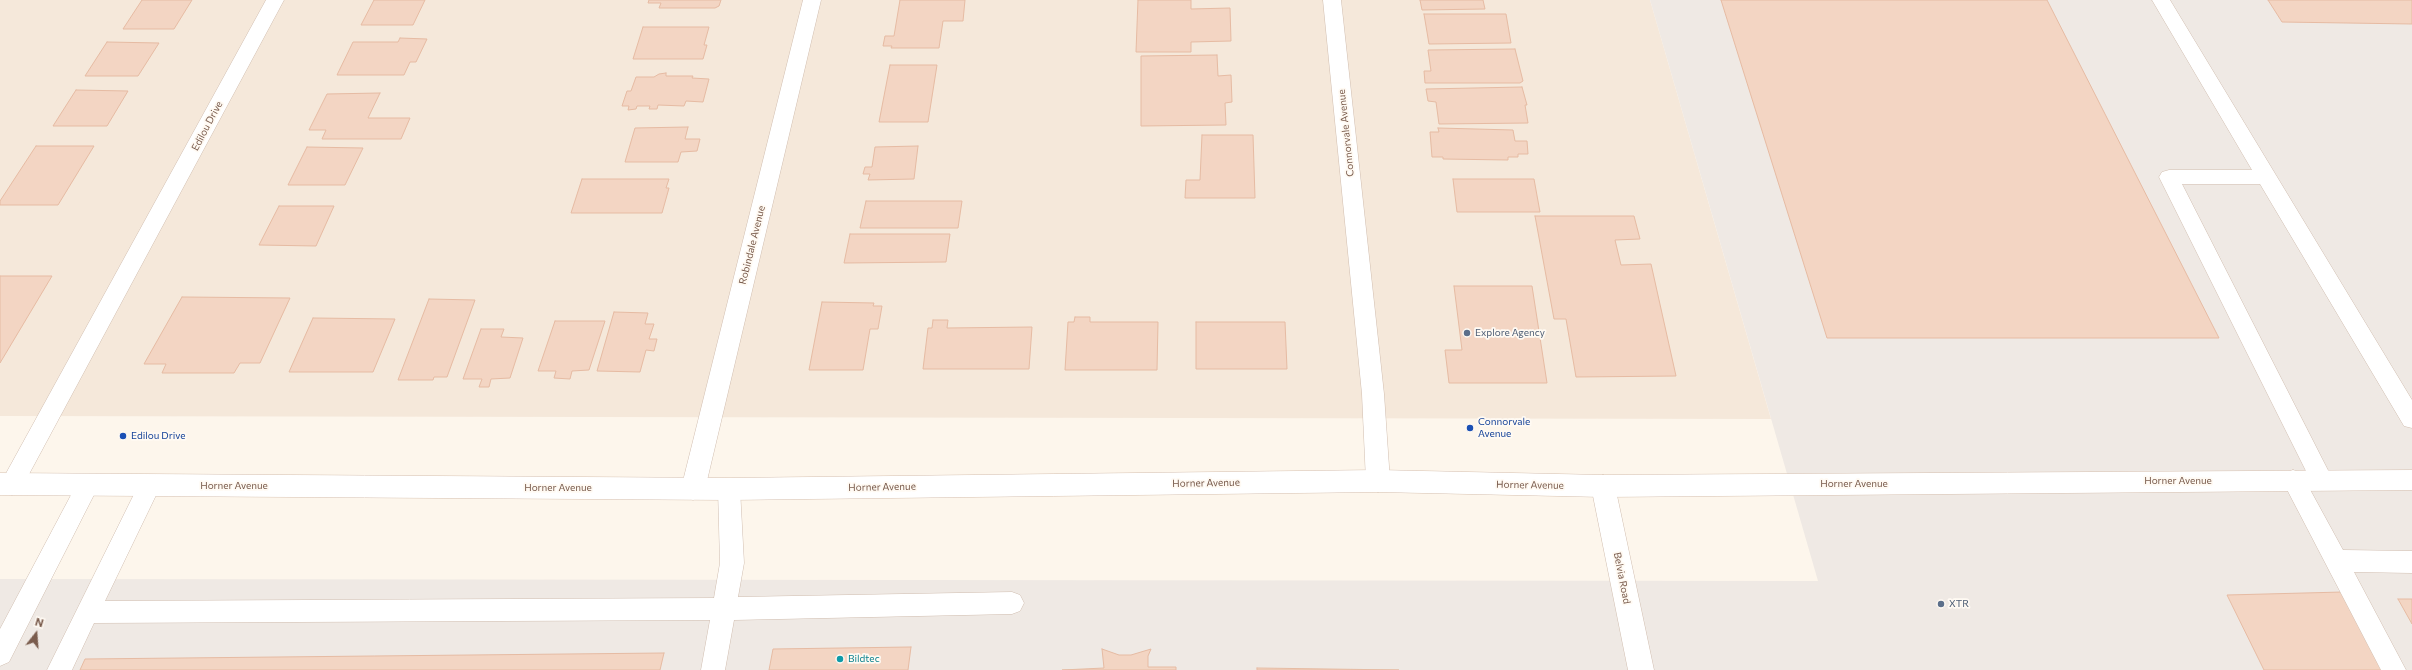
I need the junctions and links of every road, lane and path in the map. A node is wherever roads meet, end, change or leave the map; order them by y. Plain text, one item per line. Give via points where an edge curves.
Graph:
1 (275, 0) edge
2 (812, 0) edge
3 (1332, 0) edge
4 (2161, 0) edge
5 (2266, 177) junction
6 (2412, 419) edge
7 (2293, 480) junction
8 (2322, 480) junction
9 (2412, 480) edge
10 (1378, 481) junction
11 (6, 484) edge
12 (88, 485) junction
13 (150, 485) junction
14 (1603, 486) junction
15 (693, 489) junction
16 (729, 489) junction
17 (2336, 561) junction
18 (2412, 562) edge
19 (1012, 603) dead end
20 (724, 609) junction
21 (88, 612) junction
22 (0, 654) edge
23 (59, 670) edge
24 (712, 670) edge
25 (1641, 670) edge
26 (2394, 670) edge

1 - 11 main road, Edilou Drive
2 - 15 main road, Robindale Avenue
3 - 10 main road, Connorvale Avenue via 1373,394
4 - 5 lane
5 - 6 lane
5 - 8 lane via 2168,177
7 - 8 main road, Horner Avenue
7 - 14 main road, Horner Avenue
7 - 17 lane
8 - 9 main road, Horner Avenue
10 - 14 main road, Horner Avenue
10 - 16 main road, Horner Avenue
11 - 12 main road, Horner Avenue
12 - 13 main road, Horner Avenue
12 - 22 lane
13 - 15 main road, Horner Avenue
13 - 21 lane
14 - 25 main road, Belvia Road
15 - 16 main road, Horner Avenue
16 - 20 lane via 732,563
17 - 18 lane
17 - 26 lane
19 - 20 lane
20 - 21 lane
20 - 24 lane
21 - 23 lane

